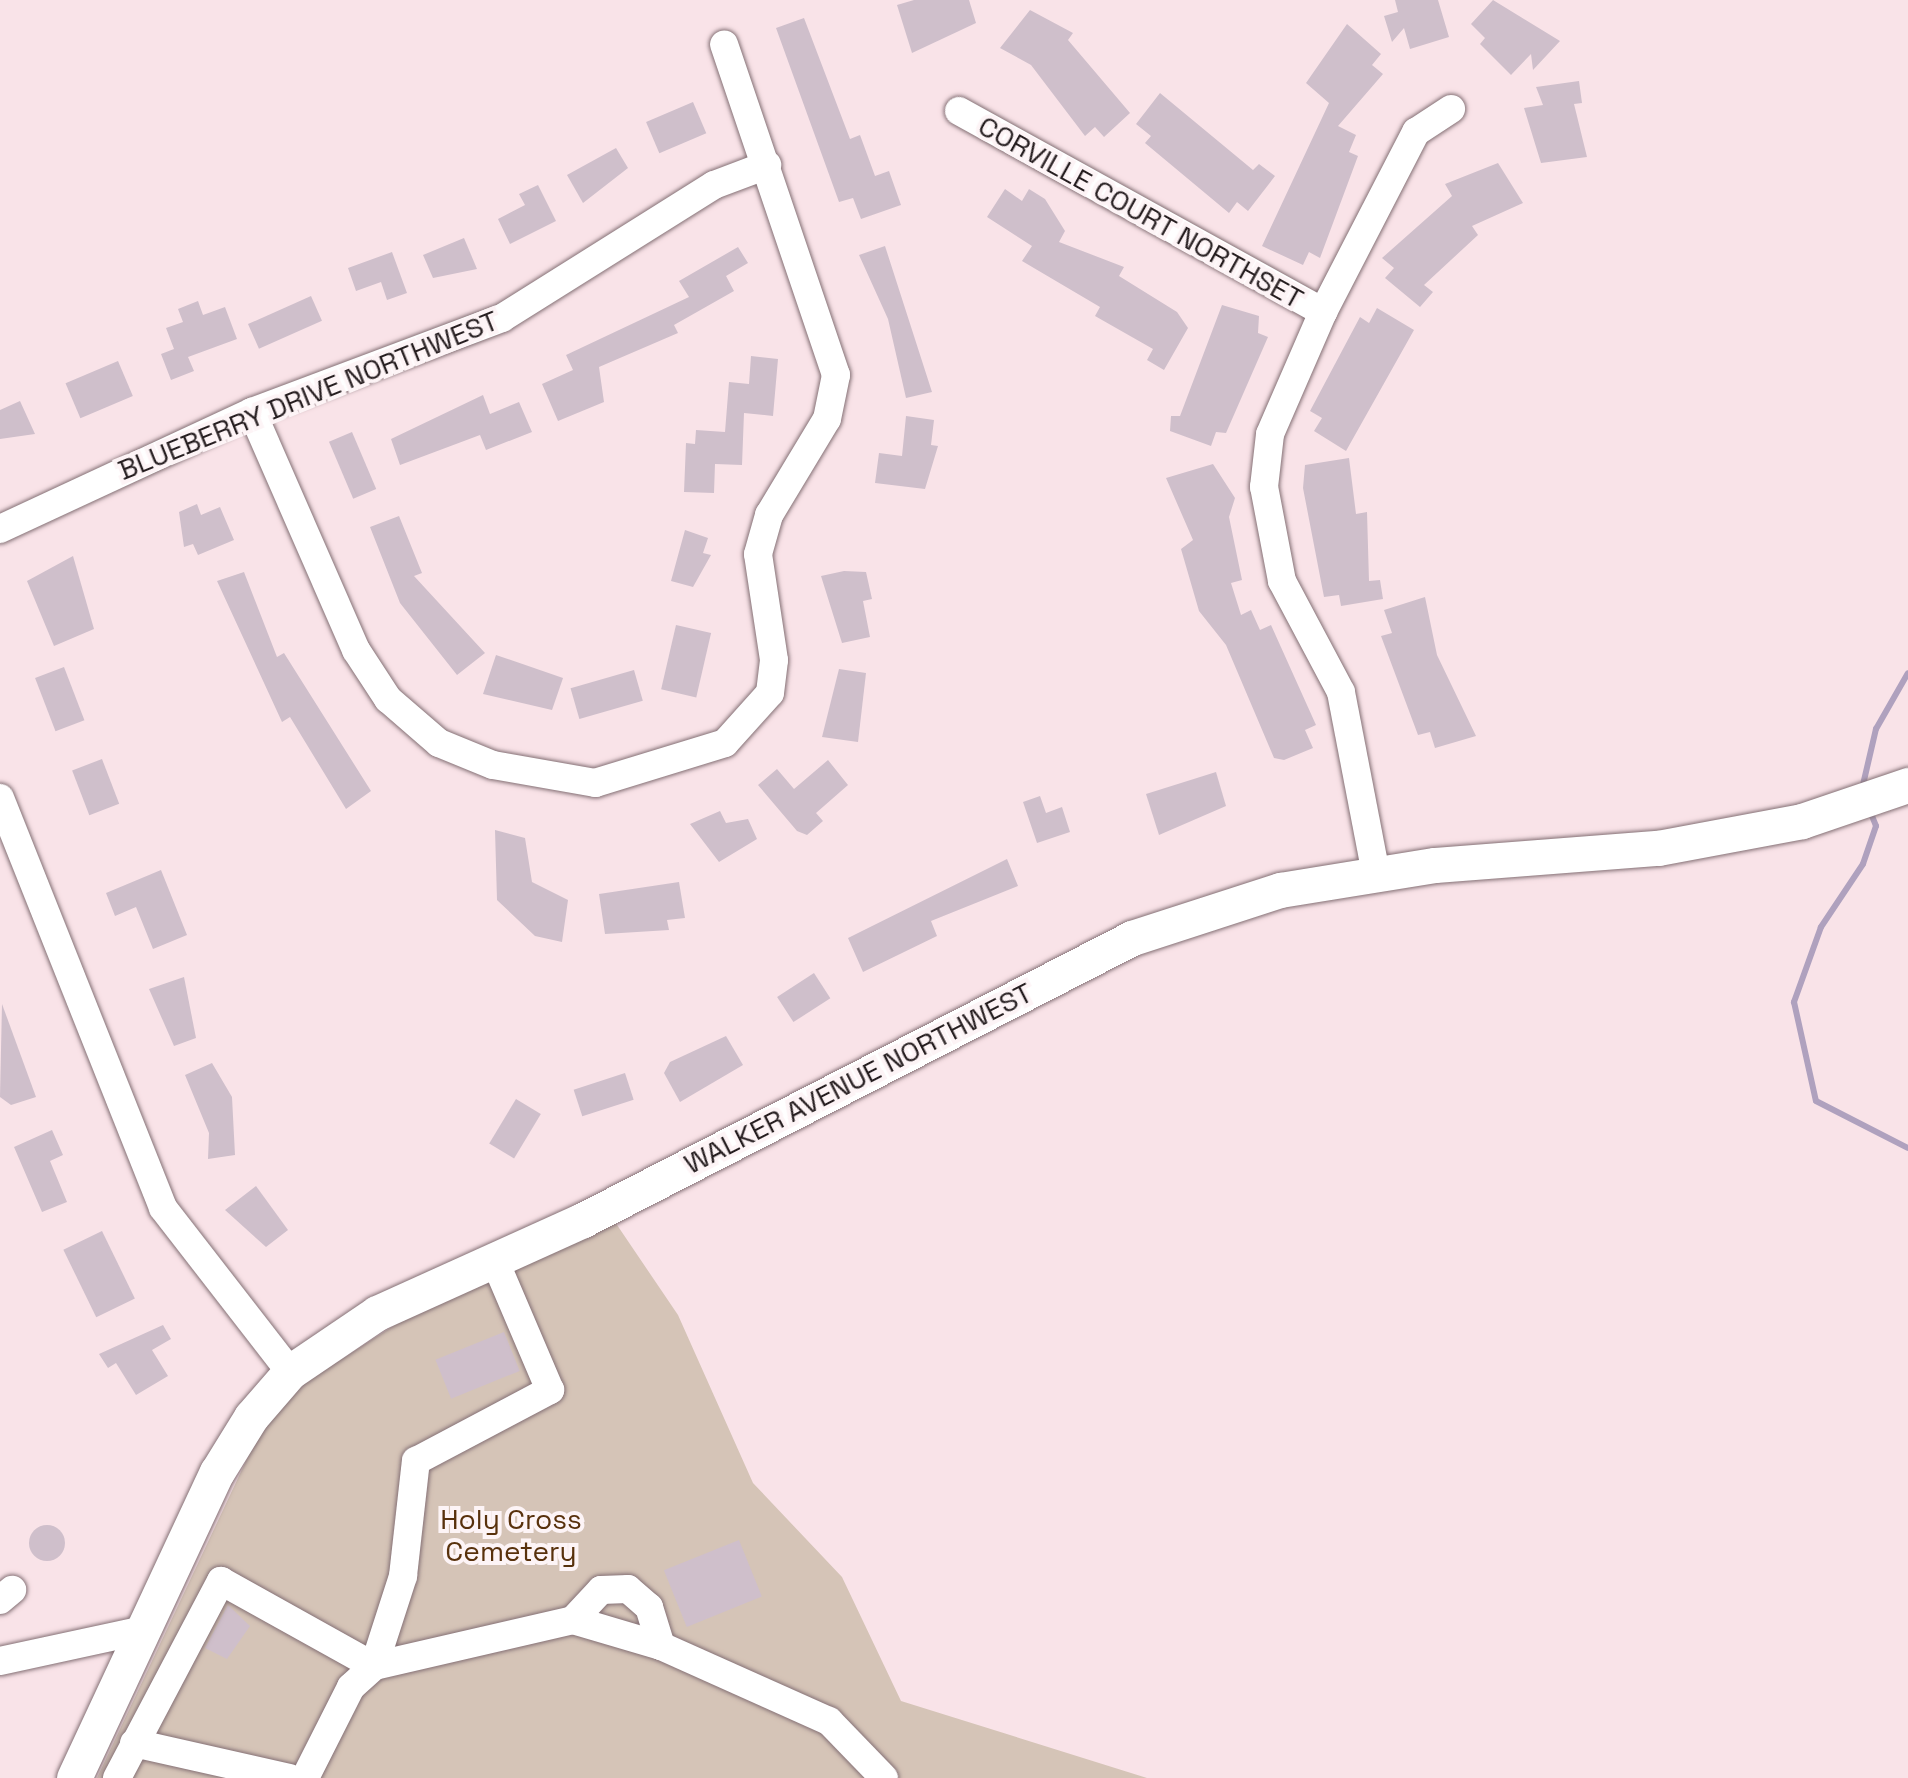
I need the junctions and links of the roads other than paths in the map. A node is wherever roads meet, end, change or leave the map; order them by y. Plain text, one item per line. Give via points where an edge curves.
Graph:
1 (724, 44) dead end
2 (1450, 109) dead end
3 (959, 112) dead end
4 (768, 165) junction
5 (1323, 312) junction
6 (252, 412) junction
7 (0, 529) edge
8 (1908, 786) edge
9 (0, 798) edge
10 (1376, 874) junction
11 (494, 1259) junction
12 (290, 1372) junction
13 (573, 1620) junction
14 (144, 1630) junction
15 (661, 1646) junction
16 (0, 1662) edge
17 (374, 1666) junction
18 (134, 1743) junction
19 (74, 1778) edge
20 (117, 1778) edge
21 (289, 1778) edge
22 (305, 1778) edge
23 (884, 1778) edge

1 - 4 street
2 - 5 street via 1416,132
3 - 5 street, CORVILLE COURT NORTHSET
4 - 6 street, BLUEBERRY DRIVE NORTHWEST via 714,186 502,318
4 - 6 street via 836,375 827,419 769,515 758,554 774,660 770,693 724,743 596,783 493,765 439,743 388,699 356,650
5 - 10 street via 1270,434 1264,487 1282,581 1340,692
6 - 7 street, BLUEBERRY DRIVE NORTHWEST
8 - 10 main road, WALKER AVENUE NORTHWEST via 1844,808 1658,848
9 - 12 street via 163,1208
10 - 11 main road, WALKER AVENUE NORTHWEST via 1280,890 1132,938
11 - 12 main road, WALKER AVENUE NORTHWEST via 376,1313
11 - 17 street via 550,1390 416,1460 403,1576
12 - 14 main road, WALKER AVENUE NORTHWEST via 216,1472
13 - 15 street
13 - 15 street via 601,1590 628,1588 649,1606
13 - 17 street
14 - 16 street
14 - 19 main road, WALKER AVENUE NORTHWEST
15 - 23 street via 829,1721
17 - 18 street via 221,1580
17 - 22 street via 351,1687
18 - 20 street
18 - 21 street

